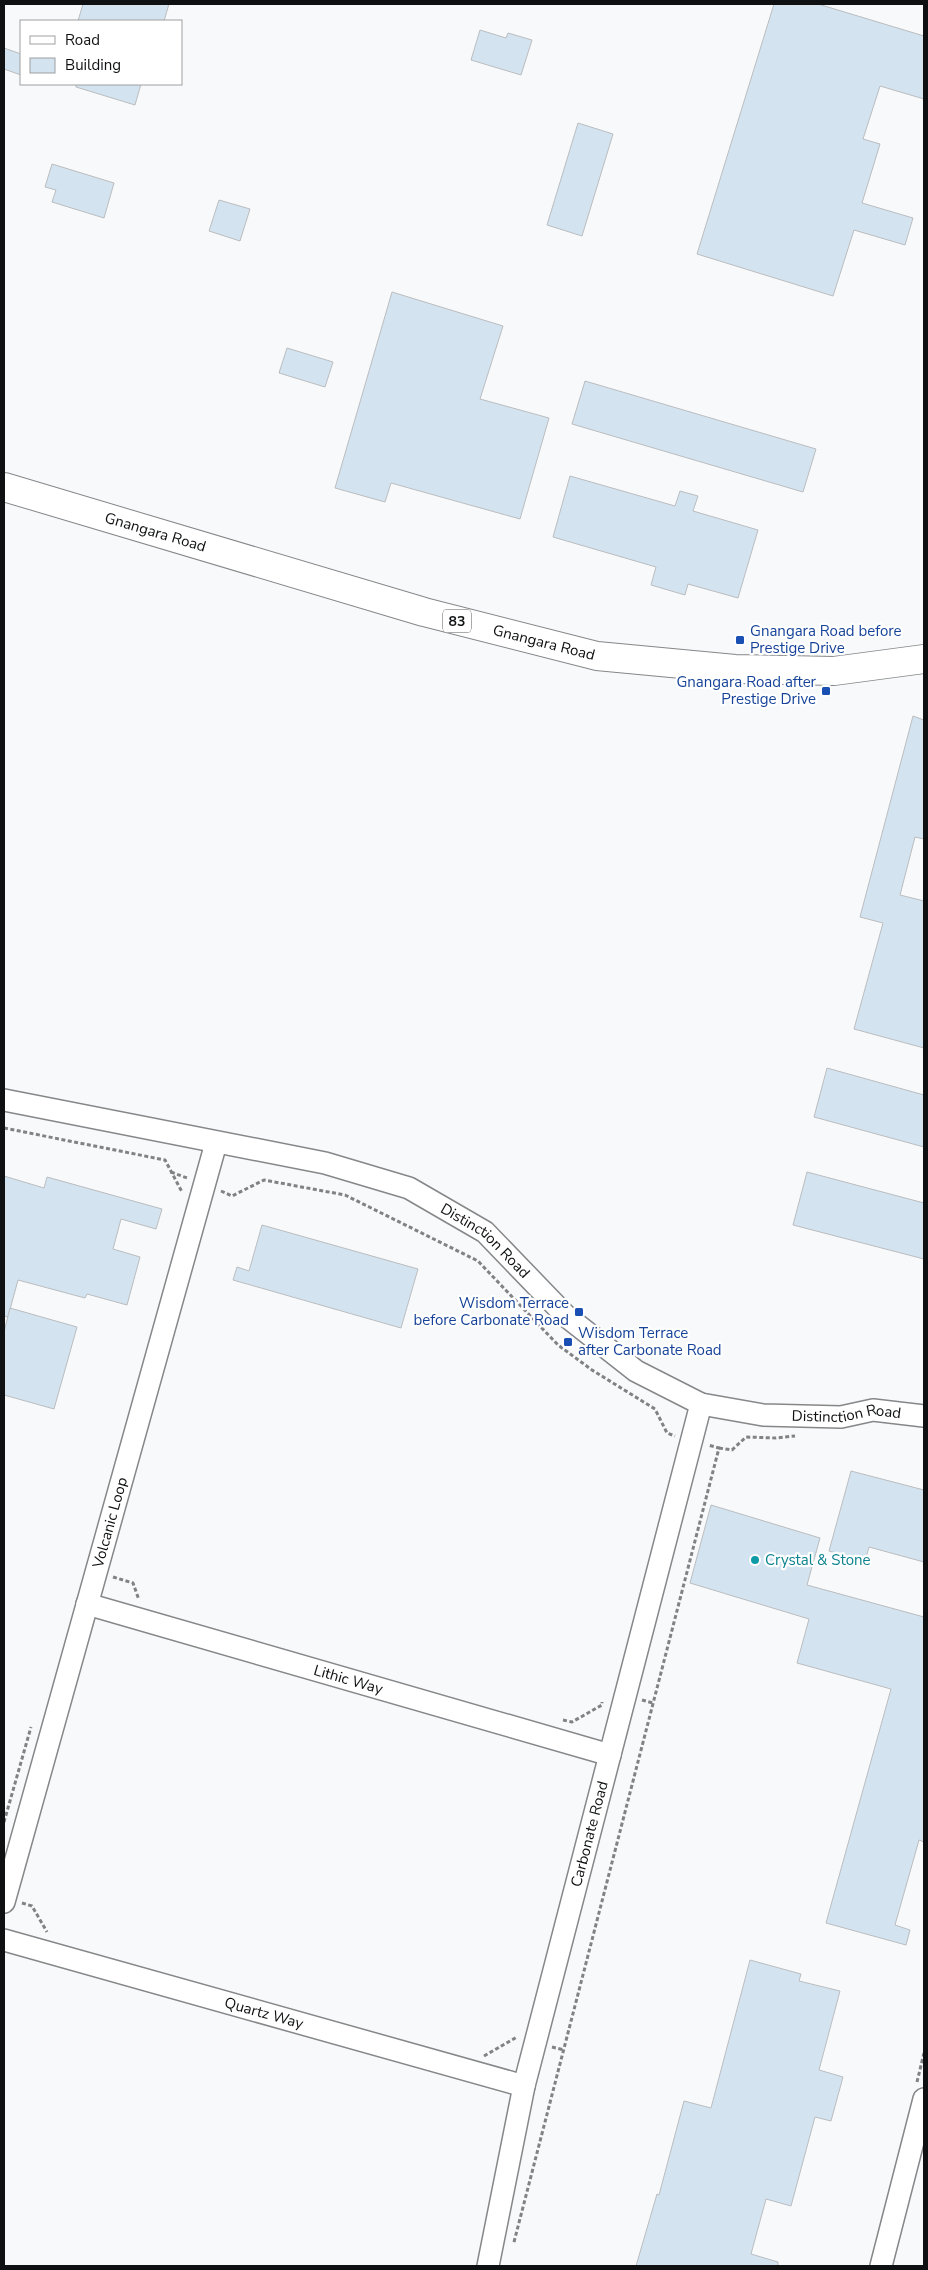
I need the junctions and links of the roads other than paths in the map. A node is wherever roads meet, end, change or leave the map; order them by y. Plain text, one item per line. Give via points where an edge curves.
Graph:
1 (4, 487) edge
2 (924, 659) edge
3 (4, 1100) edge
4 (216, 1143) junction
5 (701, 1404) junction
6 (924, 1416) edge
7 (87, 1604) junction
8 (610, 1755) junction
9 (4, 1900) edge
10 (4, 1940) edge
11 (524, 2086) junction
12 (924, 2099) edge
13 (488, 2266) edge
14 (881, 2266) edge

1 - 2 main road, Gnangara Road / 83 via 424,612 597,656 735,668 834,672
3 - 4 street, Distinction Road
4 - 5 street, Distinction Road via 325,1163 409,1188 485,1232 566,1316 636,1371
4 - 7 street, Volcanic Loop
5 - 6 street, Distinction Road via 763,1416 842,1417 873,1410
5 - 8 street, Carbonate Road
7 - 8 street, Lithic Way
7 - 9 street, Volcanic Loop
8 - 11 street, Carbonate Road
10 - 11 street, Quartz Way
11 - 13 street, Carbonate Road
12 - 14 street

